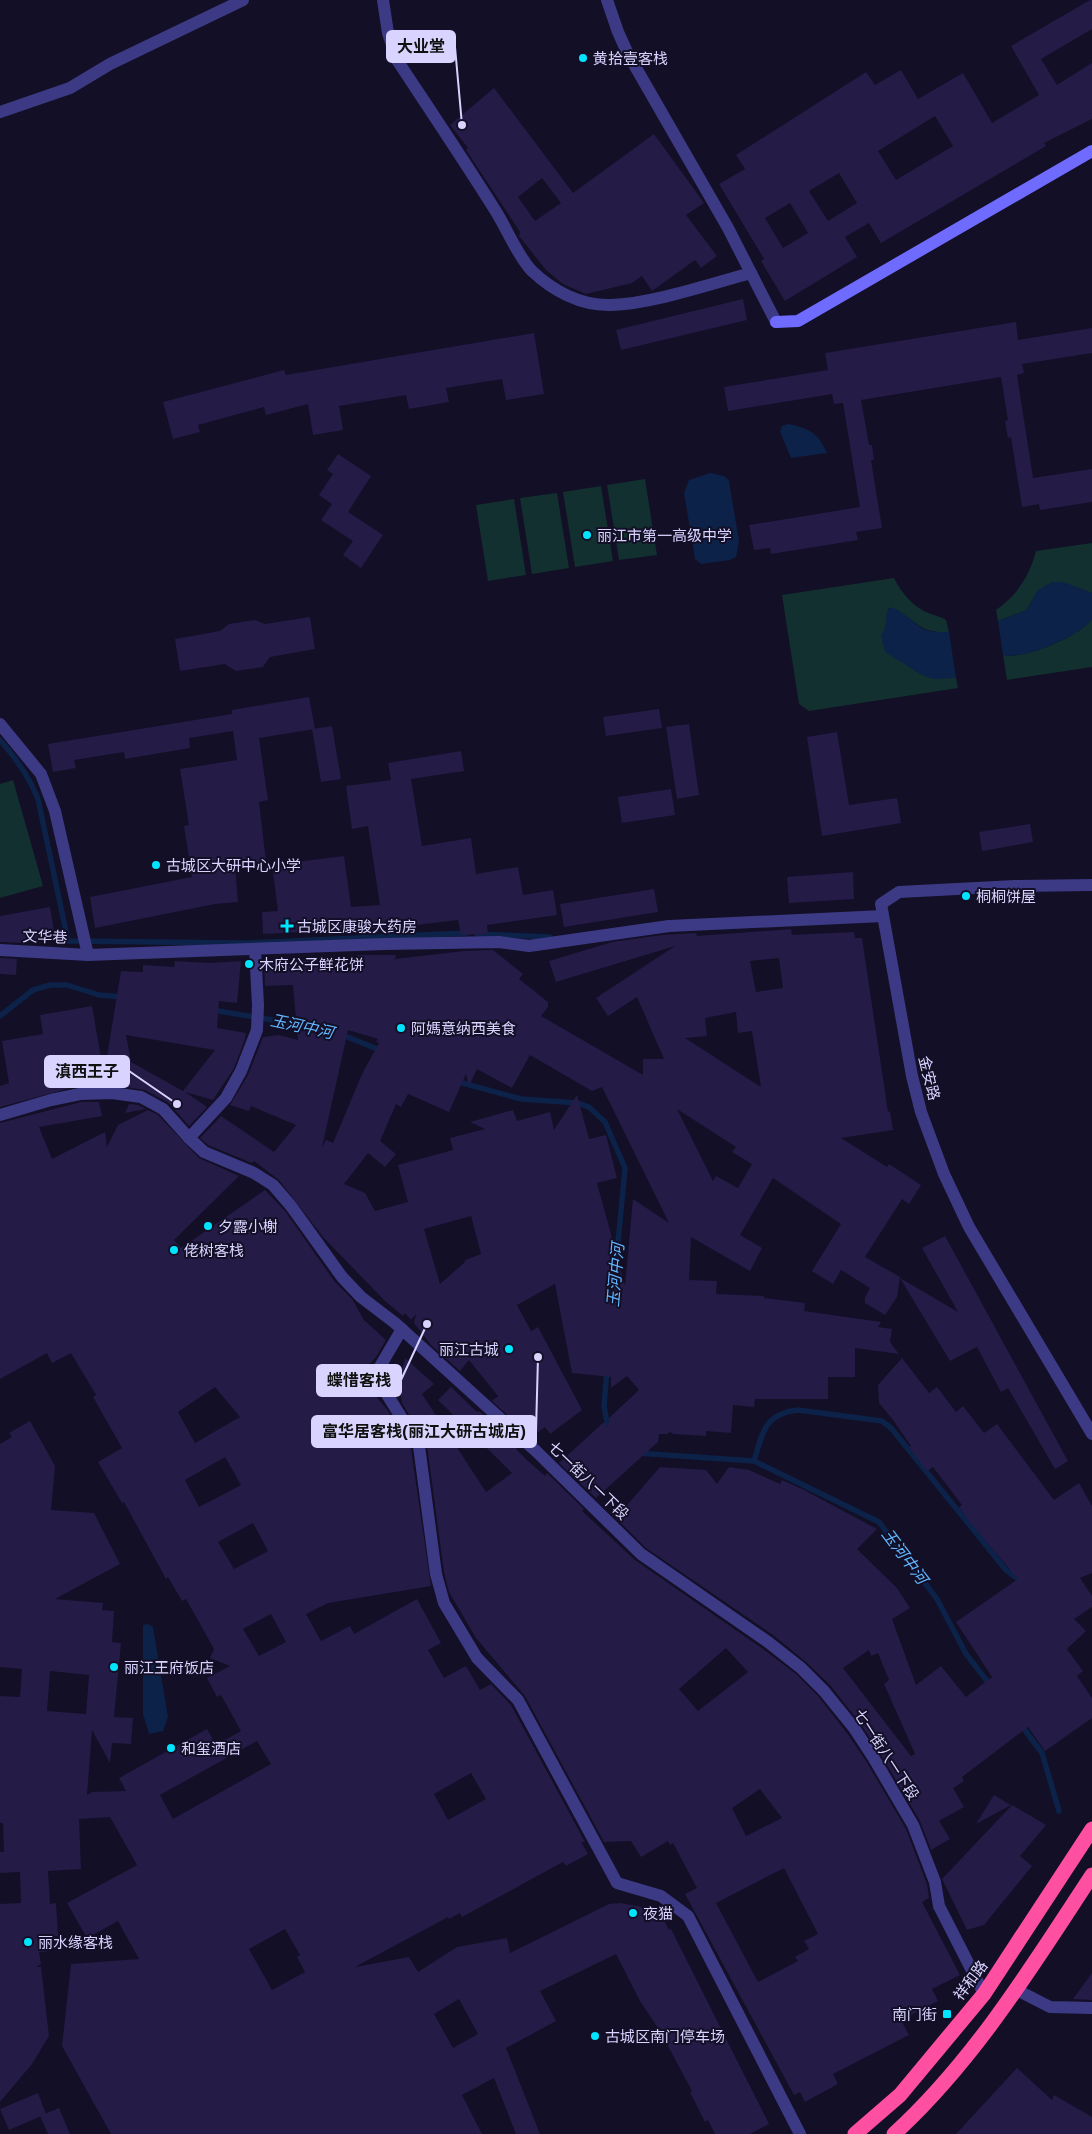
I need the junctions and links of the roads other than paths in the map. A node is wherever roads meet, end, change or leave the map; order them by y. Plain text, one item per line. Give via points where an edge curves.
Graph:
1 (243, 0) edge
2 (383, 0) edge
3 (607, 0) edge
4 (0, 112) edge
5 (1092, 151) edge
6 (751, 273) junction
7 (0, 724) edge
8 (1092, 885) edge
9 (883, 916) junction
10 (255, 949) junction
11 (0, 950) edge
12 (88, 954) junction
13 (0, 1115) edge
14 (189, 1138) junction
15 (402, 1329) junction
16 (1092, 1434) edge
17 (1092, 1829) edge
18 (1092, 1875) edge
19 (1015, 1989) junction
20 (984, 1994) junction
21 (1092, 2008) edge
22 (800, 2134) edge
23 (855, 2134) edge
24 (894, 2134) edge

1 - 4 street via 110,64 70,88
2 - 6 street via 388,34 397,60 530,269 542,280 569,296 611,305 650,299
3 - 6 street via 628,54
5 - 6 street via 798,321 776,322
7 - 12 street via 41,774 56,811
8 - 9 street via 899,892 881,904
9 - 10 street, 文华巷 via 669,926 529,946 499,942
9 - 16 street, 金安路 via 912,1076 944,1174 969,1227
10 - 12 street, 文华巷
10 - 14 street via 256,1030 241,1071 226,1098
11 - 12 street, 文华巷
13 - 14 street, 七一街八一下段 via 80,1094 134,1095 163,1109
14 - 15 street, 七一街八一下段 via 204,1152 254,1173 272,1186 291,1206 342,1277 361,1297
15 - 20 street, 七一街八一下段 via 537,1452 641,1554 768,1642 824,1691 874,1757 913,1825 935,1882 940,1906
15 - 22 street via 375,1375 419,1446 436,1574 444,1603 477,1658 518,1700 617,1882 661,1896 688,1916
17 - 20 highway, 祥和路
18 - 19 highway
19 - 21 street via 1050,2007
19 - 24 highway via 950,2075
20 - 23 highway, 祥和路 via 900,2095

